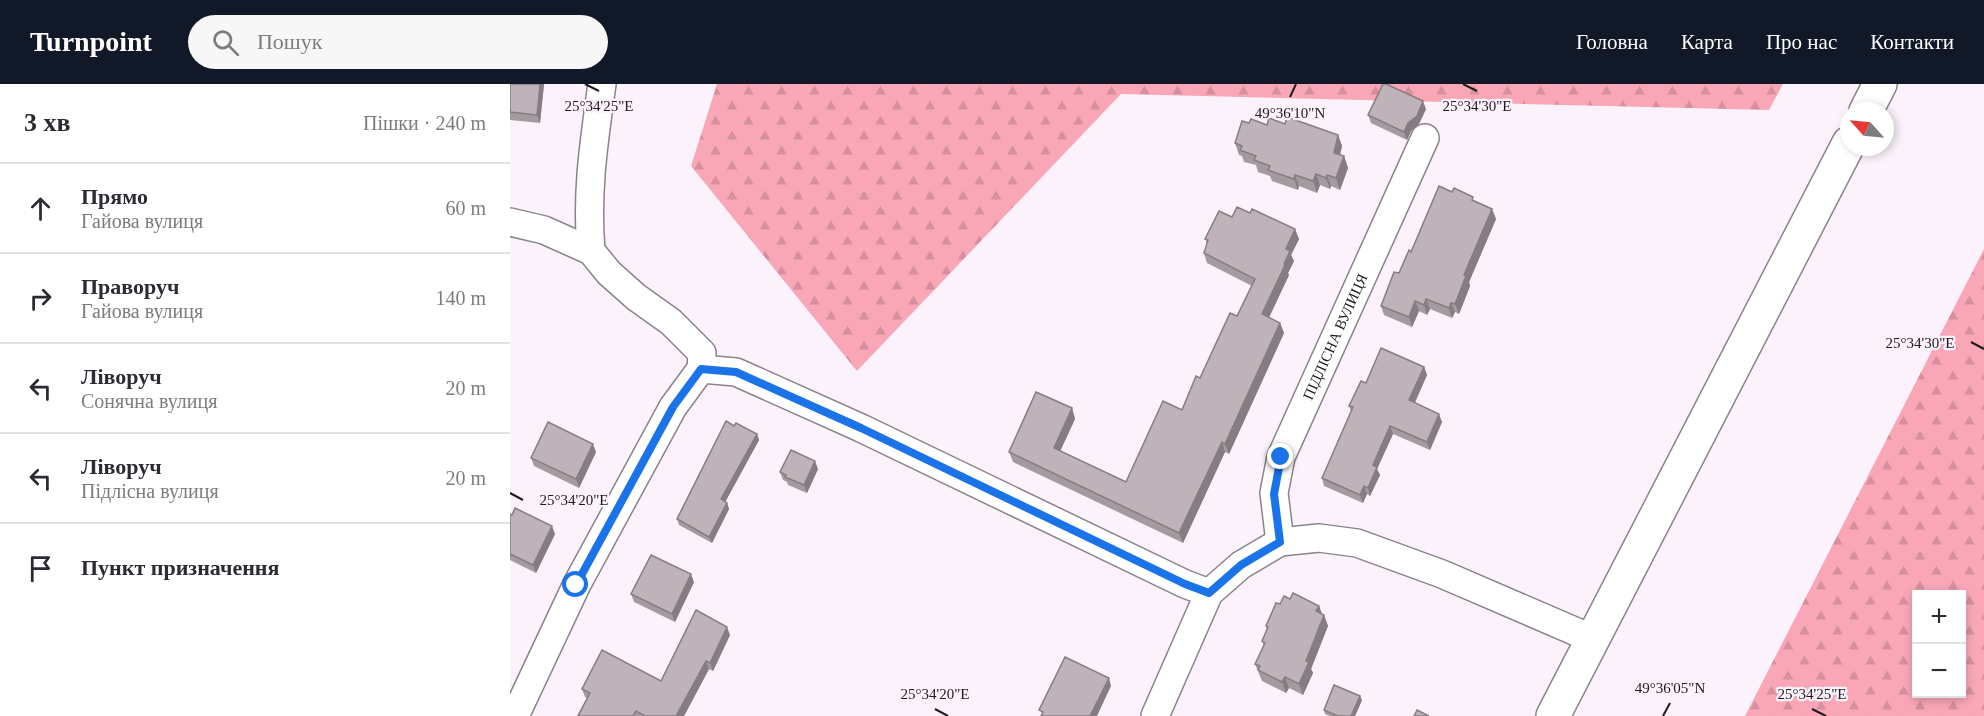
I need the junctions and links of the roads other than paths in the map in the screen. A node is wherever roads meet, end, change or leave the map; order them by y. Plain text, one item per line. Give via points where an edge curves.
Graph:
1 (602, 84) edge
2 (1880, 84) edge
3 (1871, 102) edge
4 (1425, 138) dead end
5 (1842, 156) edge
6 (510, 222) edge
7 (591, 251) junction
8 (701, 369) junction
9 (1280, 542) junction
10 (1209, 593) junction
11 (1593, 639) junction
12 (515, 716) edge
13 (1155, 716) edge
14 (1553, 716) edge

1 - 7 street via 590,174
2 - 3 main road
4 - 9 street, ПІДЛІСНА ВУЛИЦЯ via 1281,457 1274,494
5 - 11 main road
6 - 7 street via 544,230
7 - 8 street via 609,273 671,322 702,353
8 - 10 street via 736,372
8 - 12 street via 673,407 576,585
9 - 10 street via 1241,565
9 - 11 street via 1319,538 1357,543 1442,574
10 - 13 street
11 - 14 main road

